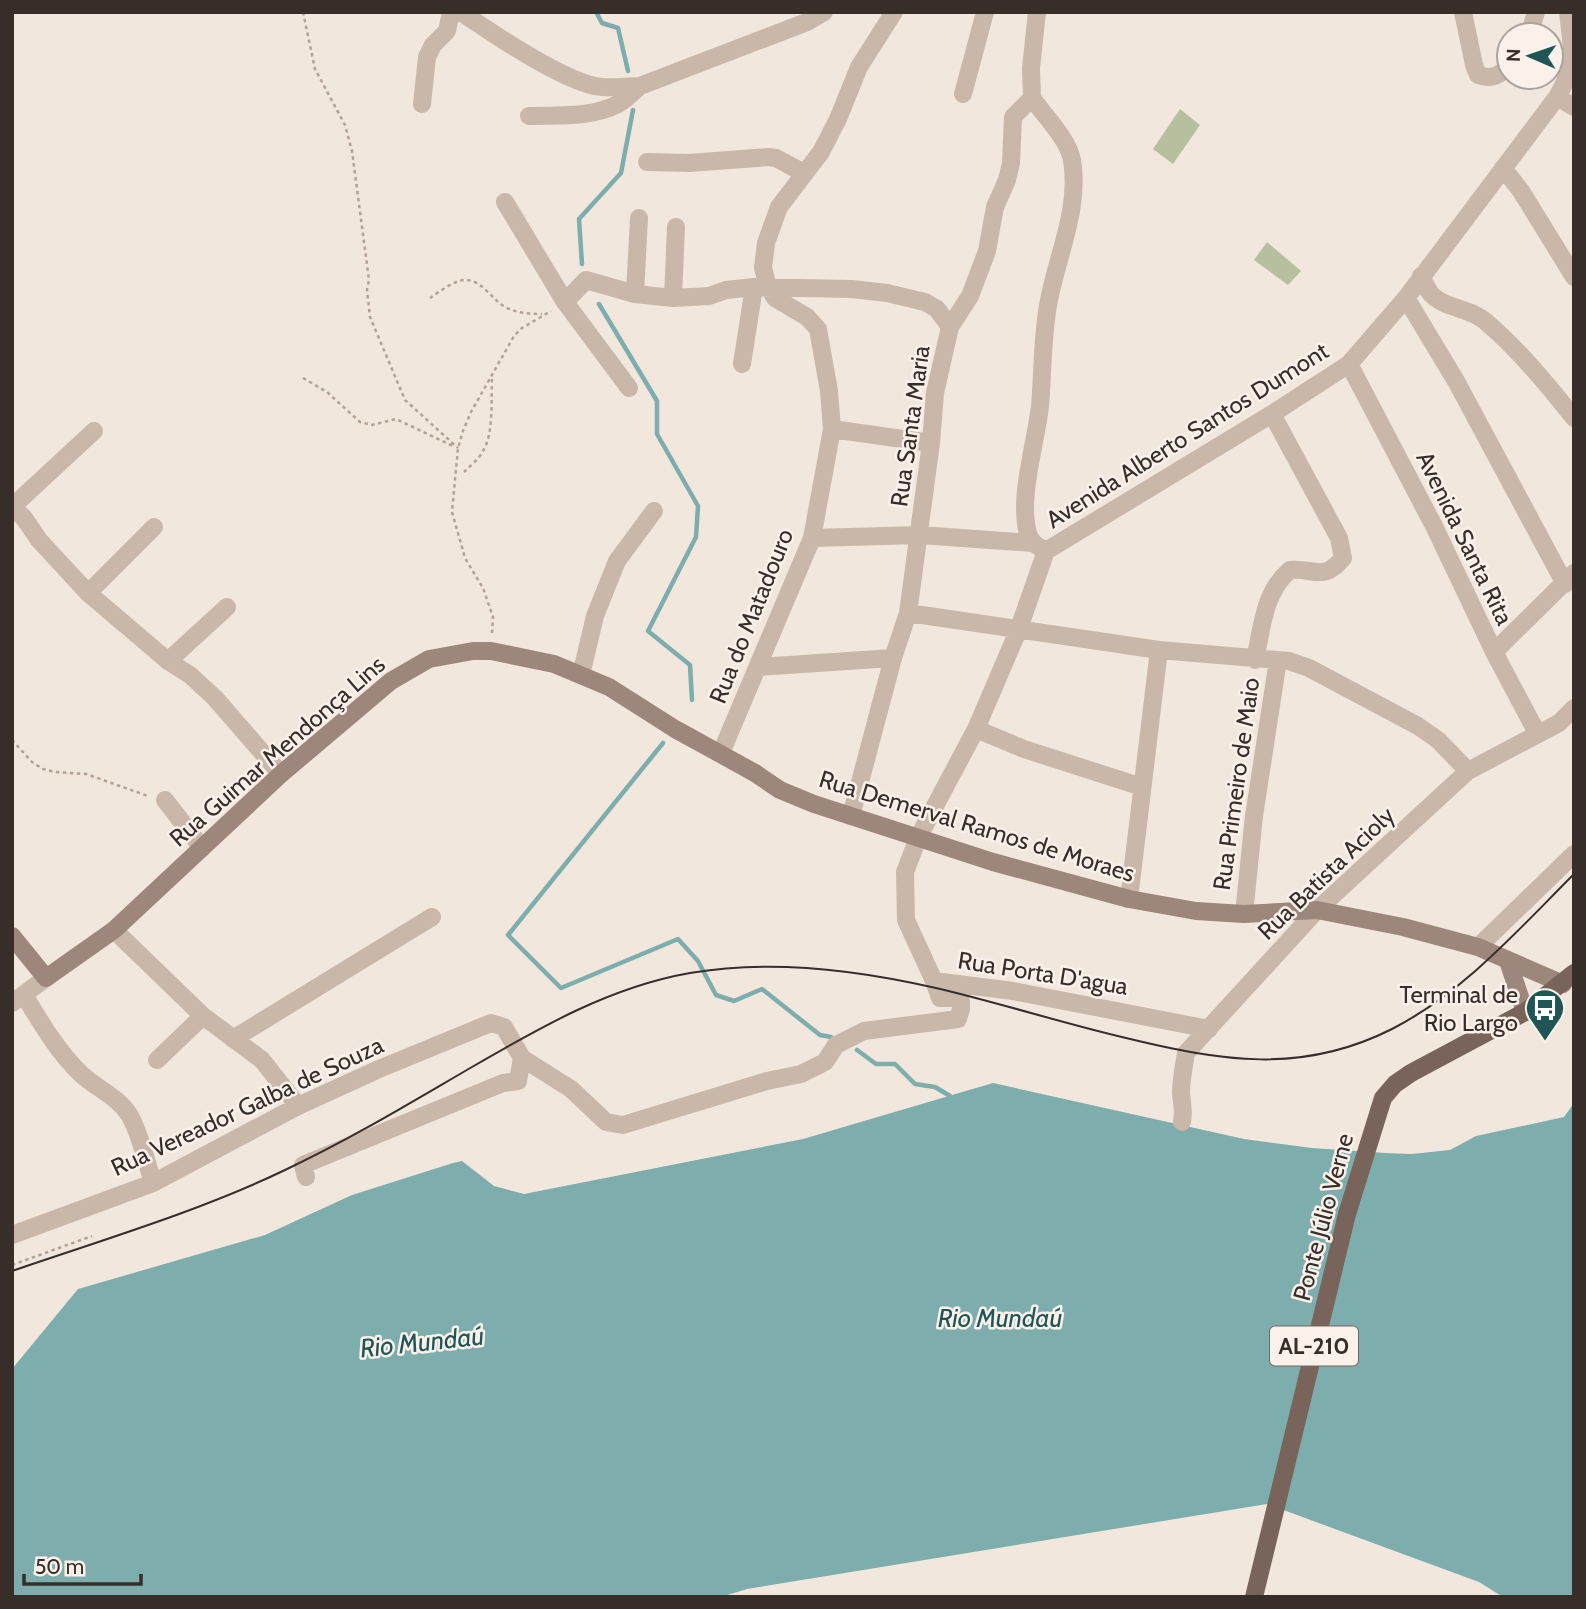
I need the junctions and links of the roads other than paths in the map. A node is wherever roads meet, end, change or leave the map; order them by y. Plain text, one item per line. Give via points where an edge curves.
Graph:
1 (451, 12) edge
2 (461, 12) edge
3 (824, 12) edge
4 (894, 12) edge
5 (985, 12) edge
6 (1037, 12) edge
7 (1462, 12) edge
8 (1568, 12) edge
9 (1495, 76) edge
10 (640, 86) junction
11 (963, 94) dead end
12 (1558, 97) junction
13 (1032, 98) junction
14 (422, 104) dead end
15 (1574, 107) edge
16 (529, 116) dead end
17 (647, 162) dead end
18 (1503, 168) junction
19 (804, 173) junction
20 (505, 202) dead end
21 (639, 218) dead end
22 (676, 227) dead end
23 (1421, 276) junction
24 (1574, 277) edge
25 (761, 287) junction
26 (635, 294) junction
27 (673, 298) junction
28 (1406, 298) junction
29 (565, 302) junction
30 (950, 327) junction
31 (742, 364) dead end
32 (1349, 364) junction
33 (629, 388) dead end
34 (1272, 414) junction
35 (1574, 418) edge
36 (832, 429) junction
37 (94, 431) dead end
38 (931, 443) junction
39 (12, 507) edge
40 (654, 511) dead end
41 (154, 527) dead end
42 (920, 535) junction
43 (812, 538) junction
44 (1039, 547) junction
45 (1569, 578) edge
46 (88, 593) junction
47 (227, 607) dead end
48 (908, 613) junction
49 (1018, 631) junction
50 (1159, 650) junction
51 (1494, 652) junction
52 (893, 657) junction
53 (1255, 660) junction
54 (1278, 660) junction
55 (168, 661) junction
56 (759, 667) junction
57 (581, 675) junction
58 (1572, 713) edge
59 (976, 729) junction
60 (1537, 733) junction
61 (721, 753) junction
62 (1468, 771) junction
63 (281, 774) junction
64 (1142, 787) junction
65 (164, 800) road end
66 (851, 816) junction
67 (918, 838) junction
68 (202, 848) junction
69 (1574, 854) edge
70 (1129, 899) junction
71 (1317, 910) junction
72 (1244, 914) junction
73 (432, 917) dead end
74 (906, 920) joint
75 (114, 930) junction
76 (12, 936) edge
77 (1479, 947) junction
78 (1508, 961) junction
79 (46, 978) junction
80 (1568, 979) edge
81 (934, 981) junction
82 (18, 999) edge
83 (1525, 1012) junction
84 (203, 1016) junction
85 (1209, 1029) junction
86 (233, 1039) junction
87 (522, 1058) junction
88 (157, 1060) dead end
89 (298, 1106) junction
90 (1182, 1122) dead end
91 (306, 1177) dead end
92 (153, 1183) junction
93 (12, 1235) edge
94 (1254, 1597) edge

1 - 14 street via 447,31 427,57
2 - 10 street via 575,79 600,87
3 - 10 street
4 - 19 street via 859,67 821,152
5 - 11 street
6 - 13 street
7 - 9 street via 1478,75
8 - 12 street, Avenida Alberto Santos Dumont via 1573,65
10 - 16 street via 605,110
12 - 15 street
12 - 18 street, Avenida Alberto Santos Dumont
13 - 30 street, Rua Santa Maria via 1013,117 1011,163 995,207 987,251 970,296
13 - 44 street via 1069,149 1074,188 1044,330 1040,407 1025,501 1028,535
17 - 19 street via 769,157
18 - 23 street, Avenida Alberto Santos Dumont
18 - 24 street
19 - 25 street via 779,207 766,243
20 - 29 street
21 - 26 street
22 - 27 street
23 - 28 street, Avenida Alberto Santos Dumont
23 - 35 street via 1432,295 1475,312 1488,323
25 - 27 street
25 - 30 street via 852,289 902,296 937,309
25 - 31 street
25 - 36 street, Rua do Matadouro via 818,329
26 - 27 street
26 - 29 street via 586,280
28 - 32 street, Avenida Alberto Santos Dumont
28 - 45 street
29 - 33 street
30 - 38 street, Rua Santa Maria via 935,393
32 - 34 street, Avenida Alberto Santos Dumont
32 - 51 street, Avenida Santa Rita
34 - 44 street, Avenida Alberto Santos Dumont
34 - 53 street via 1339,538 1343,558 1334,569 1319,574 1290,570 1282,577 1272,590
36 - 38 street
36 - 43 street, Rua do Matadouro
37 - 39 street
38 - 42 street, Rua Santa Maria
39 - 46 street
40 - 57 street via 617,561 595,616
41 - 46 street
42 - 43 street
42 - 44 street
42 - 48 street, Rua Santa Maria
43 - 56 street, Rua do Matadouro
44 - 49 street, Avenida Alberto Santos Dumont
45 - 51 street
46 - 55 street
47 - 55 street
48 - 49 street
48 - 52 street, Rua Santa Maria
49 - 50 street
49 - 59 street, Avenida Alberto Santos Dumont
50 - 53 street
50 - 64 street
51 - 60 street, Avenida Santa Rita
52 - 56 street
52 - 66 street, Rua Santa Maria
53 - 54 street
54 - 62 street via 1300,664 1418,726
54 - 72 street, Rua Primeiro de Maio
55 - 63 street via 215,698
56 - 61 street, Rua do Matadouro
57 - 61 street, Rua Guimar Mendonça Lins
57 - 63 street, Rua Guimar Mendonça Lins via 554,664 491,651 429,659 391,681
58 - 60 street, Rua Batista Acioly
59 - 64 street
59 - 67 street, Avenida Alberto Santos Dumont
60 - 62 street, Rua Batista Acioly
61 - 66 street, Rua Demerval Ramos de Moraes via 780,790
62 - 71 street, Rua Batista Acioly
63 - 68 street, Rua Guimar Mendonça Lins
64 - 70 street
65 - 68 street
66 - 67 street, Rua Demerval Ramos de Moraes
67 - 70 street, Rua Demerval Ramos de Moraes
67 - 74 street, Avenida Alberto Santos Dumont via 905,872
68 - 75 street, Rua Guimar Mendonça Lins
69 - 77 street
70 - 72 street, Rua Demerval Ramos de Moraes
71 - 72 street, Rua Demerval Ramos de Moraes
71 - 77 street, Rua Demerval Ramos de Moraes
71 - 85 street, Rua Batista Acioly
73 - 86 street
74 - 81 street, Rua Porta D'agua
75 - 79 street, Rua Guimar Mendonça Lins
75 - 84 street
76 - 79 street
77 - 78 street, Rua Demerval Ramos de Moraes
78 - 80 street, Rua Demerval Ramos de Moraes
78 - 83 street
79 - 82 street, Rua Guimar Mendonça Lins
80 - 83 main road, AL-210
81 - 85 street, Rua Porta D'agua via 1013,991
81 - 87 street via 940,999 961,1002 958,1019 864,1031 836,1045 825,1062 801,1074 623,1125 606,1122 571,1089
82 - 92 street via 83,1075 129,1115
83 - 94 main road, Ponte Júlio Verne / AL-210 via 1411,1073 1382,1098 1347,1214
84 - 86 street
84 - 88 street
85 - 90 street, Rua Batista Acioly via 1186,1053
86 - 89 street via 262,1060
87 - 89 street, Rua Vereador Galba de Souza via 504,1027 491,1023
87 - 91 street via 518,1081 503,1083 303,1165
89 - 92 street, Rua Vereador Galba de Souza
92 - 93 street, Rua Vereador Galba de Souza

